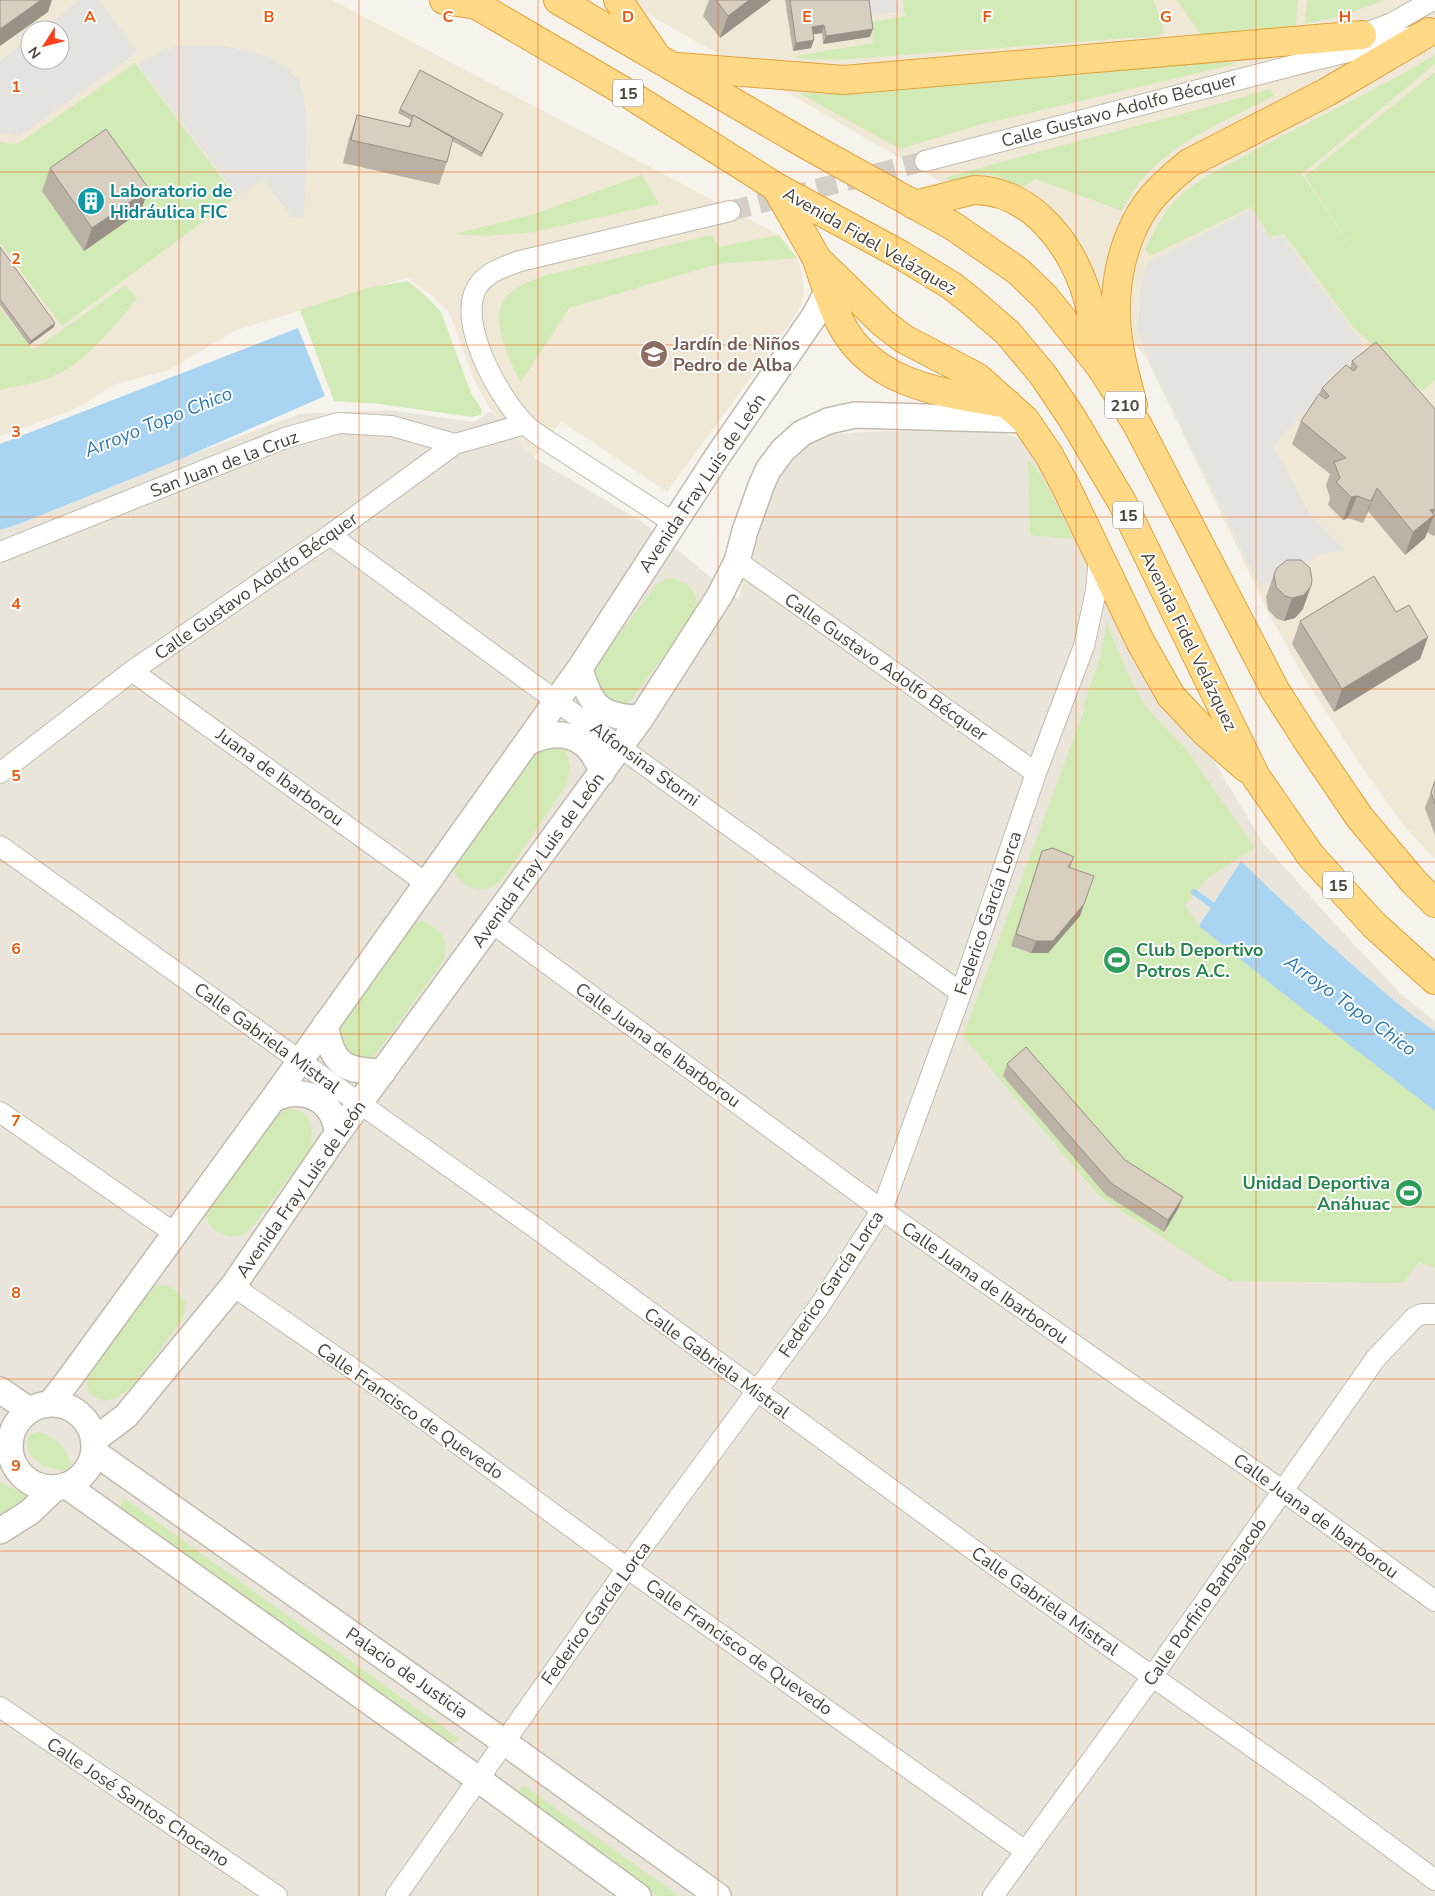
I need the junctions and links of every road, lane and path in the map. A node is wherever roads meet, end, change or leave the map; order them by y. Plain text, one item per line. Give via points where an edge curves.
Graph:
1 (444, 0) edge
2 (558, 0) edge
3 (618, 0) edge
4 (1433, 0) edge
5 (473, 3) edge
6 (1432, 30) edge
7 (1362, 34) junction
8 (1314, 60) junction
9 (665, 63) junction
10 (925, 161) tunnel mouth
11 (776, 186) junction
12 (914, 205) junction
13 (730, 211) tunnel mouth
14 (817, 259) junction
15 (827, 292) junction
16 (1100, 366) junction
17 (1016, 412) junction
18 (525, 424) junction
19 (1137, 424) junction
20 (455, 444) junction
21 (674, 523) junction
22 (330, 535) junction
23 (0, 552) edge
24 (1099, 555) junction
25 (737, 562) junction
26 (580, 668) junction
27 (132, 671) junction
28 (556, 701) junction
29 (641, 718) junction
30 (527, 744) junction
31 (621, 746) junction
32 (0, 773) edge
33 (602, 773) junction
34 (1036, 773) junction
35 (1256, 777) junction
36 (0, 846) edge
37 (427, 884) junction
38 (1435, 903) edge
39 (491, 922) junction
40 (1435, 980) edge
41 (961, 993) junction
42 (325, 1025) junction
43 (300, 1061) junction
44 (383, 1072) junction
45 (273, 1099) junction
46 (360, 1104) junction
47 (0, 1112) edge
48 (336, 1134) junction
49 (882, 1210) junction
50 (174, 1233) junction
51 (233, 1286) junction
52 (1428, 1314) edge
53 (70, 1378) junction
54 (0, 1390) edge
55 (756, 1392) junction
56 (39, 1407) junction
57 (126, 1416) junction
58 (5, 1443) edge
59 (94, 1446) junction
60 (60, 1487) junction
61 (1283, 1491) junction
62 (0, 1531) edge
63 (627, 1568) junction
64 (1435, 1601) edge
65 (1152, 1677) junction
66 (0, 1707) edge
67 (504, 1742) junction
68 (478, 1779) junction
69 (1025, 1851) junction
70 (1435, 1880) edge
71 (277, 1896) edge
72 (396, 1896) edge
73 (638, 1896) edge
74 (718, 1896) edge
75 (993, 1896) edge

1 - 5 highway, 15
2 - 9 highway, 210
3 - 9 highway
4 - 7 street, Calle Gustavo Adolfo Bécquer
5 - 11 highway, Avenida Fidel Velázquez / 15 via 632,96
6 - 8 street, Calle Gustavo Adolfo Bécquer
6 - 19 highway via 1326,92 1189,163 1142,211 1124,252 1115,310 1119,345
7 - 8 street, Calle Gustavo Adolfo Bécquer via 1328,48
7 - 9 highway via 844,80
8 - 10 street, Calle Gustavo Adolfo Bécquer
9 - 12 highway, 210
11 - 14 highway
11 - 35 highway, Avenida Fidel Velázquez / 15 via 952,286 1008,333 1043,375 1122,502
12 - 16 highway, 210 via 953,226 1018,271 1045,297
12 - 16 highway via 984,190 1010,197 1045,221 1063,244 1081,281 1090,306
13 - 18 street via 520,261 499,268 483,279 472,300 472,321 478,344 494,380
14 - 15 highway
14 - 17 highway via 883,323 904,339 977,377
15 - 17 highway via 841,325 873,363 896,377 927,389
15 - 21 street, Avenida Fray Luis de León via 815,315
16 - 19 highway, 210
17 - 24 highway via 1049,455
17 - 25 street, Avenida Fray Luis de León via 855,416 828,421 802,433 768,470
18 - 20 street, Calle Gustavo Adolfo Bécquer
18 - 21 street
19 - 38 highway, 210 via 1281,699 1360,818
20 - 22 street, Calle Gustavo Adolfo Bécquer
20 - 23 street, San Juan de la Cruz via 392,426 339,423 285,438
21 - 26 street, Avenida Fray Luis de León
22 - 27 street, Calle Gustavo Adolfo Bécquer
22 - 28 street, Alfonsina Storni
24 - 34 street, Federico García Lorca via 1096,591 1084,646
24 - 35 highway via 1171,696 1205,732
25 - 29 street, Avenida Fray Luis de León via 720,595
25 - 34 street, Calle Gustavo Adolfo Bécquer
26 - 28 street, Avenida Fray Luis de León
26 - 29 street via 591,700 622,718
27 - 32 street, Calle Gustavo Adolfo Bécquer
27 - 37 street, Juana de Ibarborou
28 - 30 street, Avenida Fray Luis de León
28 - 31 street, Alfonsina Storni
29 - 31 street, Avenida Fray Luis de León
30 - 33 street via 553,734 574,738 593,752
30 - 37 street, Avenida Fray Luis de León
31 - 33 street, Avenida Fray Luis de León
31 - 41 street, Alfonsina Storni
33 - 39 street, Avenida Fray Luis de León
34 - 41 street, Federico García Lorca
35 - 40 highway, Avenida Fidel Velázquez / 15 via 1311,856 1374,925
36 - 43 street, Calle Gabriela Mistral
37 - 42 street, Avenida Fray Luis de León
39 - 44 street, Avenida Fray Luis de León
39 - 49 street, Calle Juana de Ibarborou
41 - 49 street, Federico García Lorca
42 - 43 street, Avenida Fray Luis de León
42 - 44 street via 329,1043 342,1065 353,1070
43 - 45 street, Avenida Fray Luis de León
43 - 46 street, Calle Gabriela Mistral
44 - 46 street, Avenida Fray Luis de León
45 - 48 street via 297,1092 315,1097 332,1115
45 - 50 street, Avenida Fray Luis de León
46 - 48 street, Avenida Fray Luis de León
46 - 55 street, Calle Gabriela Mistral via 537,1229
47 - 50 street
48 - 51 street, Avenida Fray Luis de León
49 - 55 street, Federico García Lorca via 818,1308
49 - 61 street, Calle Juana de Ibarborou
50 - 53 street, Avenida Fray Luis de León
51 - 57 street, Avenida Fray Luis de León
51 - 63 street, Calle Francisco de Quevedo via 398,1400
52 - 61 street, Calle Porfirio Barbajacob via 1410,1322 1376,1358
53 - 56 street, Avenida Fray Luis de León
53 - 57 street via 70,1387 78,1401 95,1415 104,1418
54 - 56 street
55 - 63 street, Federico García Lorca
55 - 65 street, Calle Gabriela Mistral
56 - 58 street via 20,1418
56 - 59 street via 62,1405 74,1410 91,1428
57 - 59 street, Avenida Fray Luis de León
58 - 60 street via 24,1477 41,1487
59 - 60 street via 91,1464 85,1473 77,1481
59 - 67 street, Palacio de Justicia
60 - 62 street
60 - 68 street
61 - 64 street, Calle Juana de Ibarborou
61 - 65 street, Calle Porfirio Barbajacob
63 - 67 street, Federico García Lorca
63 - 69 street, Calle Francisco de Quevedo
65 - 69 street, Calle Porfirio Barbajacob
65 - 70 street, Calle Gabriela Mistral
66 - 71 street, Calle José Santos Chocano
67 - 68 street, Federico García Lorca
67 - 74 street, Palacio de Justicia
68 - 72 street, Federico García Lorca
68 - 73 street
69 - 75 street, Calle Porfirio Barbajacob

